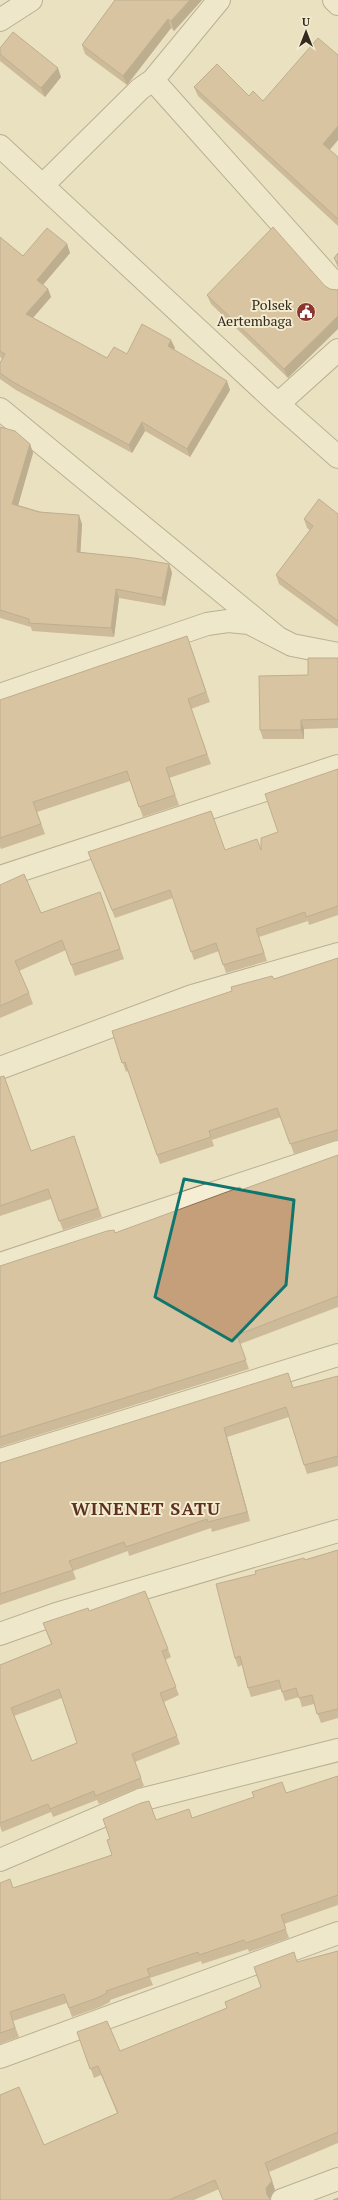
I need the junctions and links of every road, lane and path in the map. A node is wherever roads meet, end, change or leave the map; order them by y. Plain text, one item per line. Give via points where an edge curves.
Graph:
1 (31, 0) edge
2 (219, 0) edge
3 (334, 0) edge
4 (338, 4) edge
5 (0, 19) edge
6 (153, 80) junction
7 (0, 146) edge
8 (43, 185) junction
9 (338, 287) edge
10 (338, 350) edge
11 (278, 404) junction
12 (0, 409) edge
13 (338, 457) edge
14 (277, 637) junction
15 (338, 654) edge
16 (0, 695) edge
17 (338, 766) edge
18 (0, 878) edge
19 (338, 954) edge
20 (0, 1068) edge
21 (338, 1152) edge
22 (0, 1264) edge
23 (338, 1355) edge
24 (0, 1460) edge
25 (338, 1530) edge
26 (0, 1634) edge
27 (338, 1750) edge
28 (0, 1860) edge
29 (338, 1933) edge
30 (0, 2056) edge
31 (338, 2179) edge
32 (282, 2200) edge

1 - 5 street
2 - 6 street
3 - 4 street
6 - 8 street via 140,89
6 - 9 street
7 - 8 street
8 - 11 street
10 - 11 street
11 - 13 street
12 - 14 street
14 - 15 street via 292,645
14 - 16 street via 249,623 228,621 207,624
17 - 18 street
19 - 20 street via 192,996
21 - 22 street
23 - 24 street
25 - 26 street via 56,1614
27 - 28 street via 140,1800
29 - 30 street
31 - 32 street

